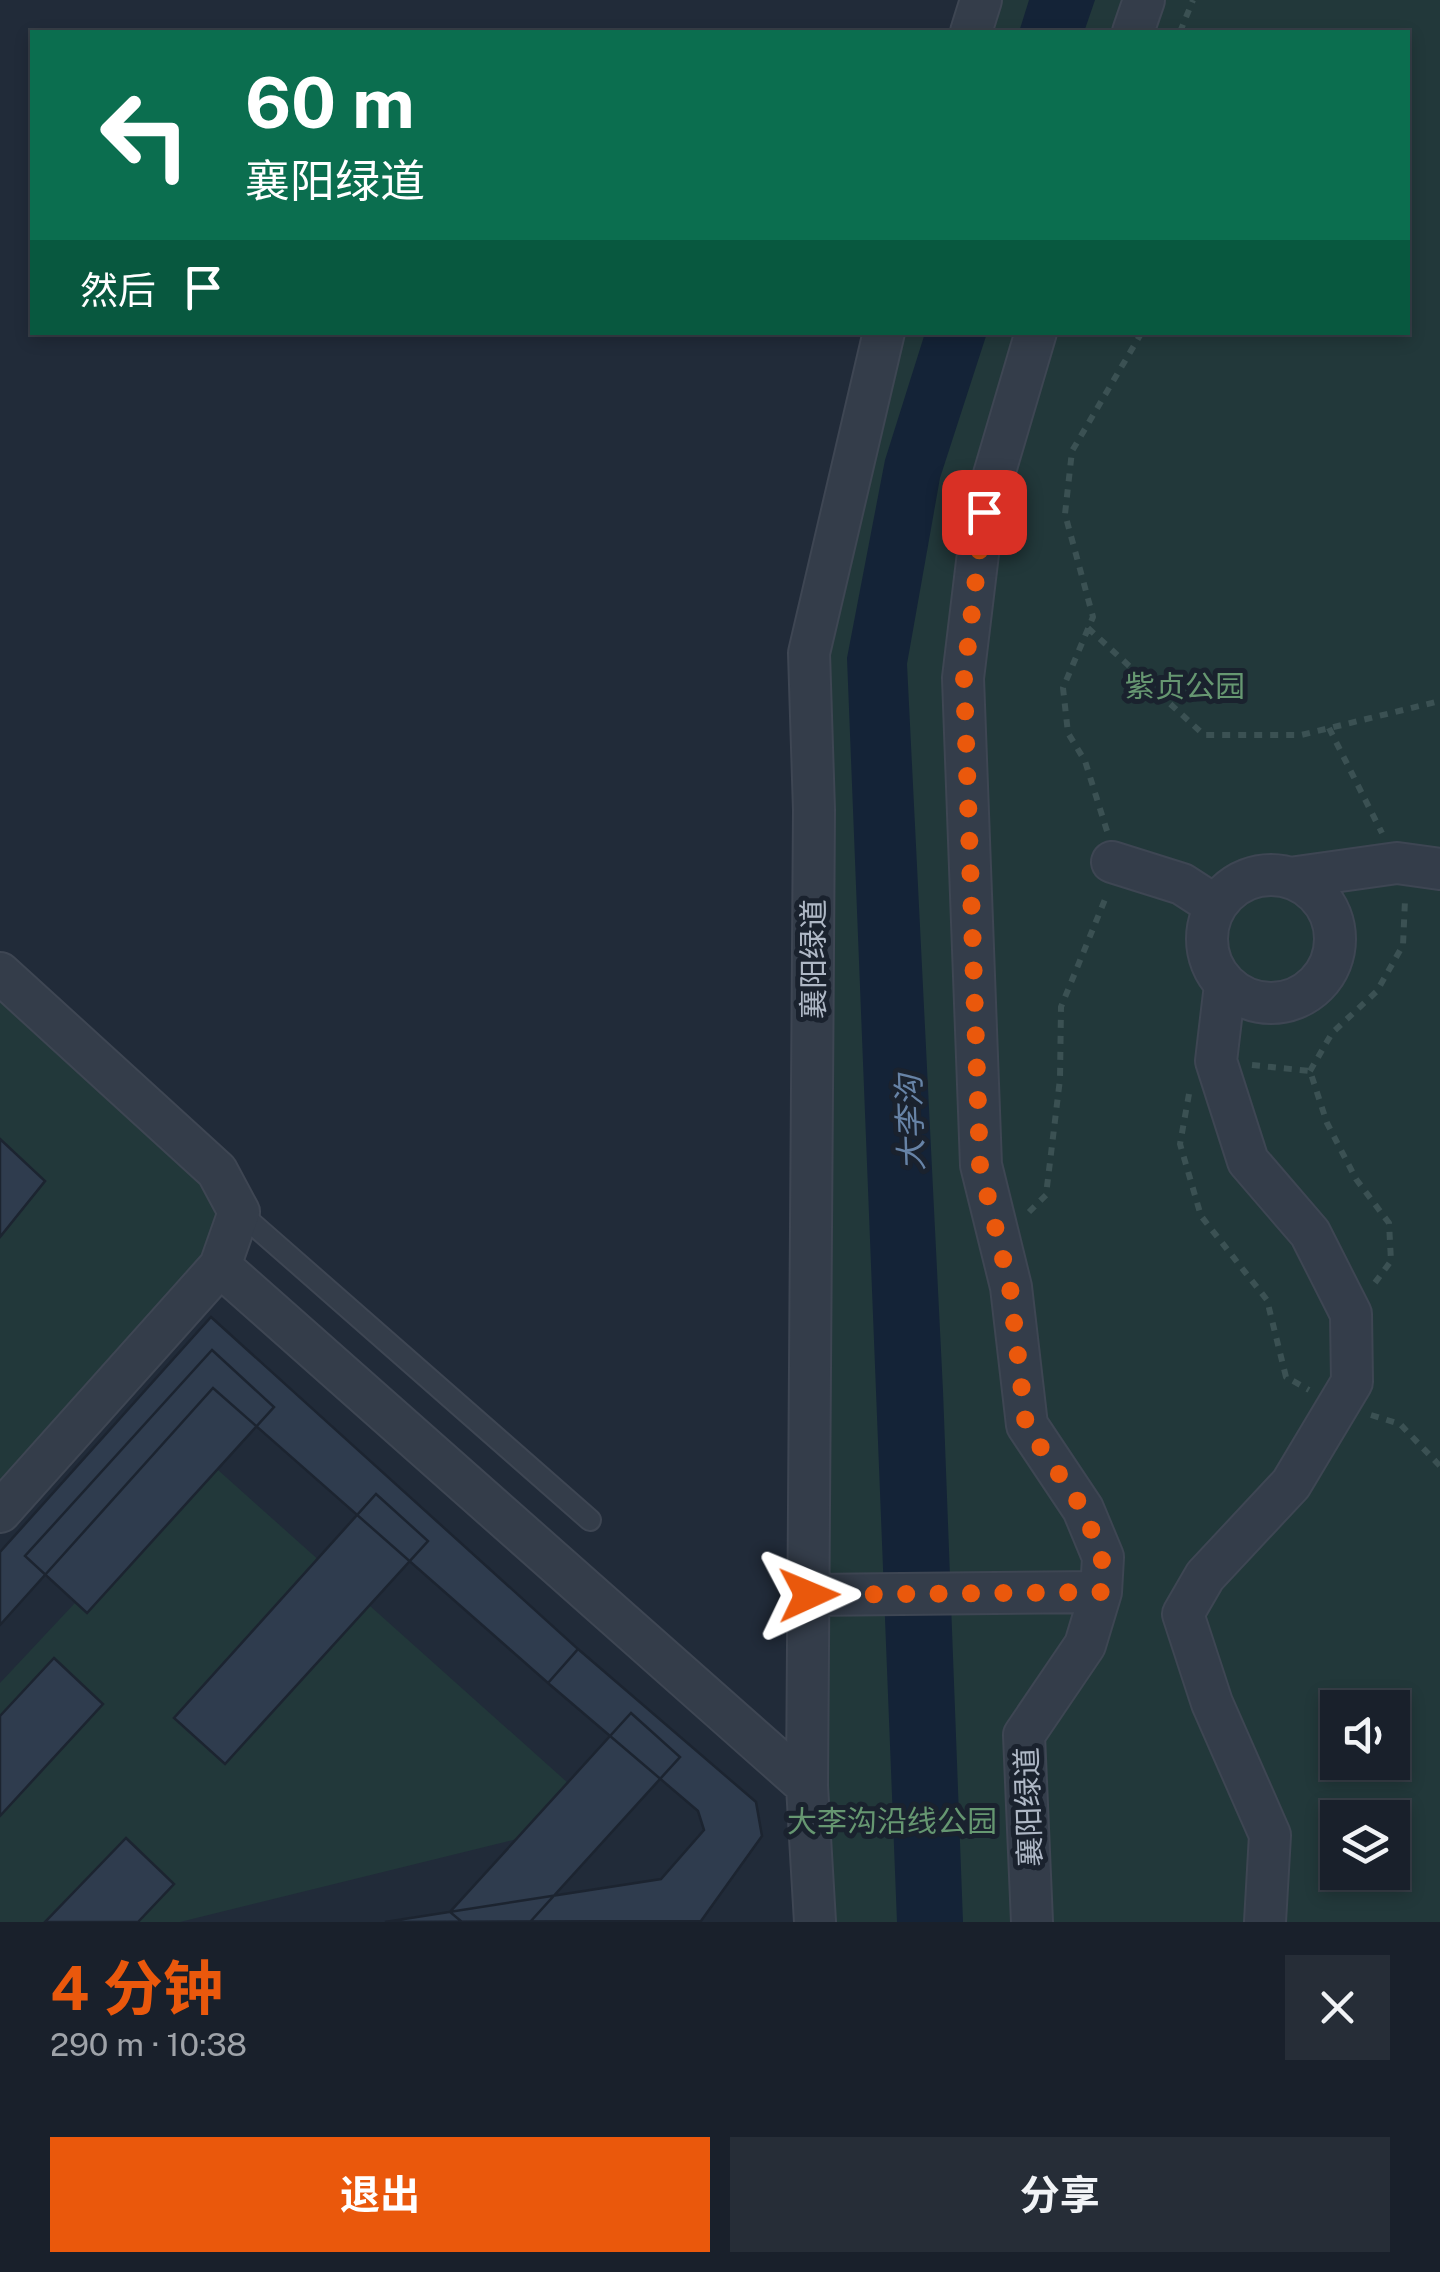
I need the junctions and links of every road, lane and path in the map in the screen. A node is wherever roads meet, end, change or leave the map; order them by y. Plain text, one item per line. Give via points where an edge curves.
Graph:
1 (981, 0) edge
2 (1144, 0) edge
3 (1194, 0) edge
4 (972, 30) edge
5 (1134, 30) edge
6 (1181, 30) edge
7 (883, 335) edge
8 (1035, 335) edge
9 (1140, 335) edge
10 (1088, 628) junction
11 (1440, 702) edge
12 (1112, 862) junction
13 (1440, 869) edge
14 (1290, 878) junction
15 (1216, 906) junction
16 (0, 973) edge
17 (1225, 985) junction
18 (240, 1212) junction
19 (1000, 1242) junction
20 (220, 1266) junction
21 (0, 1512) edge
22 (590, 1520) dead end
23 (1101, 1592) junction
24 (819, 1594) junction
25 (808, 1786) junction
26 (814, 1922) edge
27 (1032, 1922) edge
28 (1265, 1922) edge

1 - 4 street
2 - 5 street
3 - 6 path
7 - 24 street, 襄阳绿道 via 810,653
8 - 19 street, 襄阳绿道 via 984,512 964,678 980,1165
9 - 10 path via 1072,451 1065,514 1092,618
10 - 11 path via 1204,735 1300,735
10 - 12 path via 1063,688 1066,718 1104,815
12 - 15 street via 1182,884
12 - 19 path via 1112,884 1061,1006 1046,1194
13 - 14 street via 1398,863
14 - 15 street via 1248,879
14 - 17 street via 1309,887 1333,921 1336,942 1320,982 1284,1003 1263,1004
15 - 17 street via 1207,948
16 - 18 street via 218,1171
17 - 28 street via 1216,1061 1248,1161 1310,1234 1351,1314 1352,1382 1291,1484 1205,1576 1183,1614 1212,1704 1270,1834
18 - 20 street
18 - 22 lane
19 - 23 street, 襄阳绿道 via 1026,1426 1083,1509 1102,1557
20 - 21 street
20 - 25 street
23 - 24 street
23 - 27 street, 襄阳绿道 via 1084,1645 1024,1735
24 - 25 street, 襄阳绿道
25 - 26 street, 襄阳绿道

